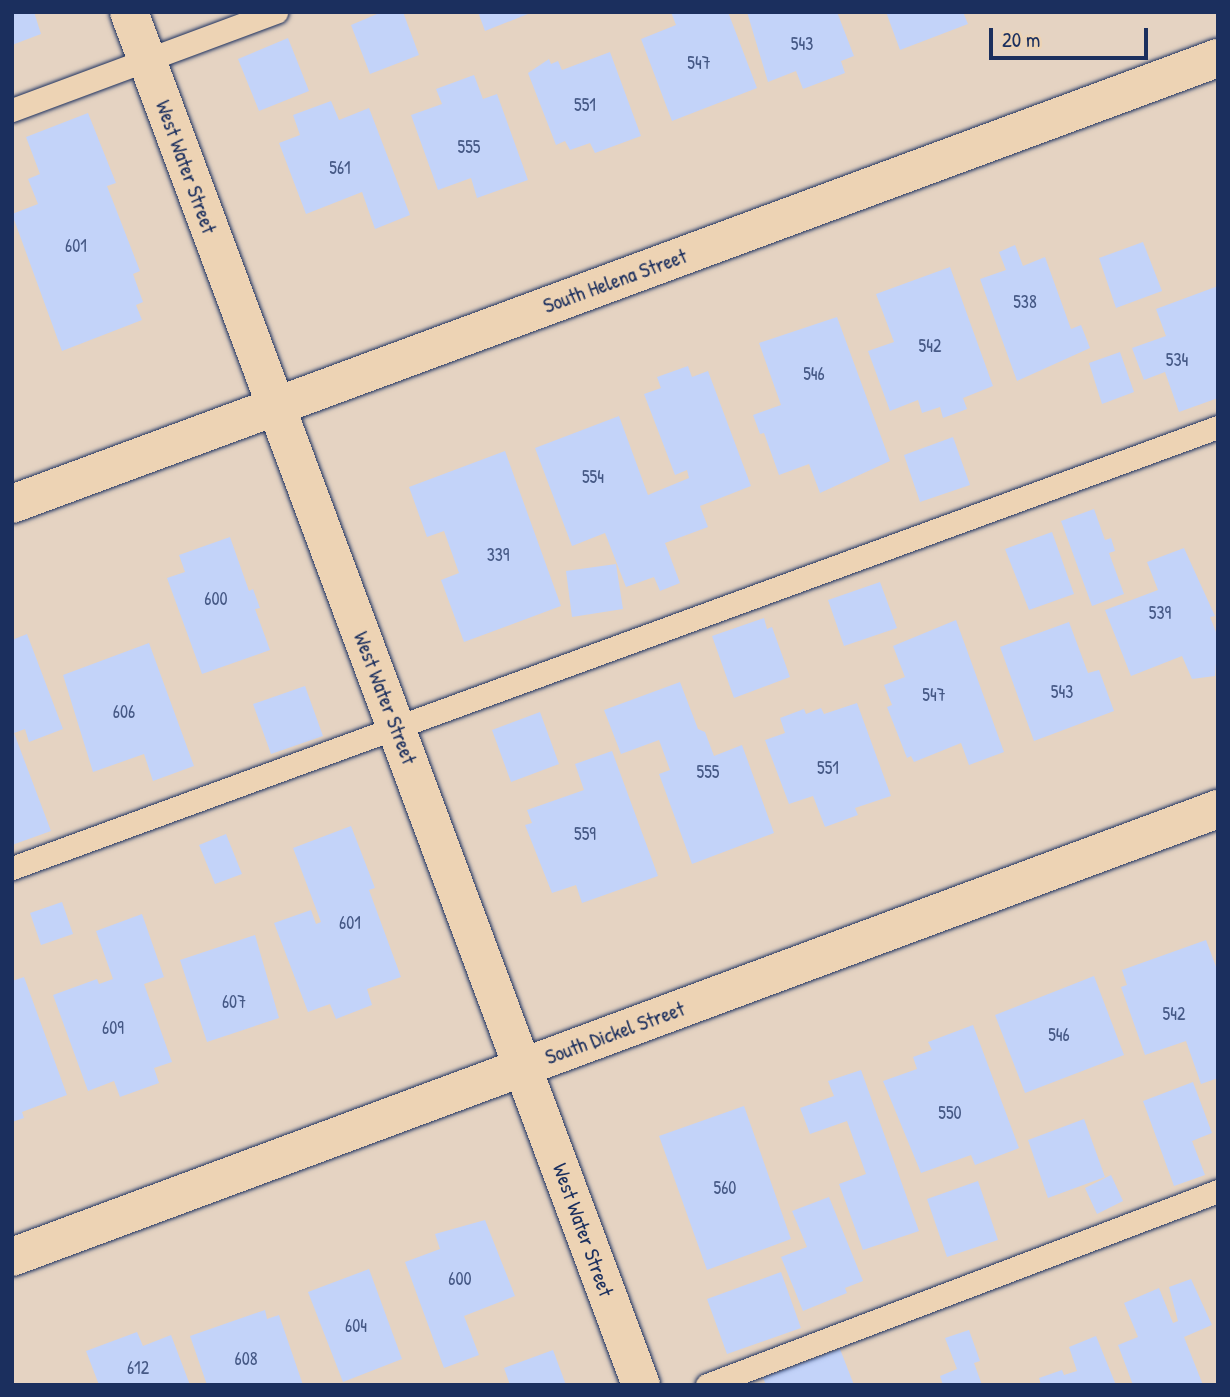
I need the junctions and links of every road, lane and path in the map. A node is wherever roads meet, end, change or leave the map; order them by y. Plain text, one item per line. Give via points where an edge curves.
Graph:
1 (129, 12) edge
2 (276, 12) edge
3 (1218, 58) edge
4 (146, 60) junction
5 (12, 110) edge
6 (275, 407) junction
7 (1218, 427) edge
8 (12, 504) edge
9 (395, 725) junction
10 (1218, 809) edge
11 (12, 868) edge
12 (522, 1067) junction
13 (1218, 1191) edge
14 (12, 1257) edge
15 (641, 1385) edge
16 (707, 1385) edge

1 - 4 street, West Water Street
2 - 4 lane
3 - 6 street, South Helena Street
4 - 5 lane
4 - 6 street, West Water Street
6 - 8 street, South Helena Street
6 - 9 street, West Water Street
7 - 9 lane
9 - 11 lane
9 - 12 street, West Water Street
10 - 12 street, South Dickel Street
12 - 14 street, South Dickel Street
12 - 15 street, West Water Street
13 - 16 lane

